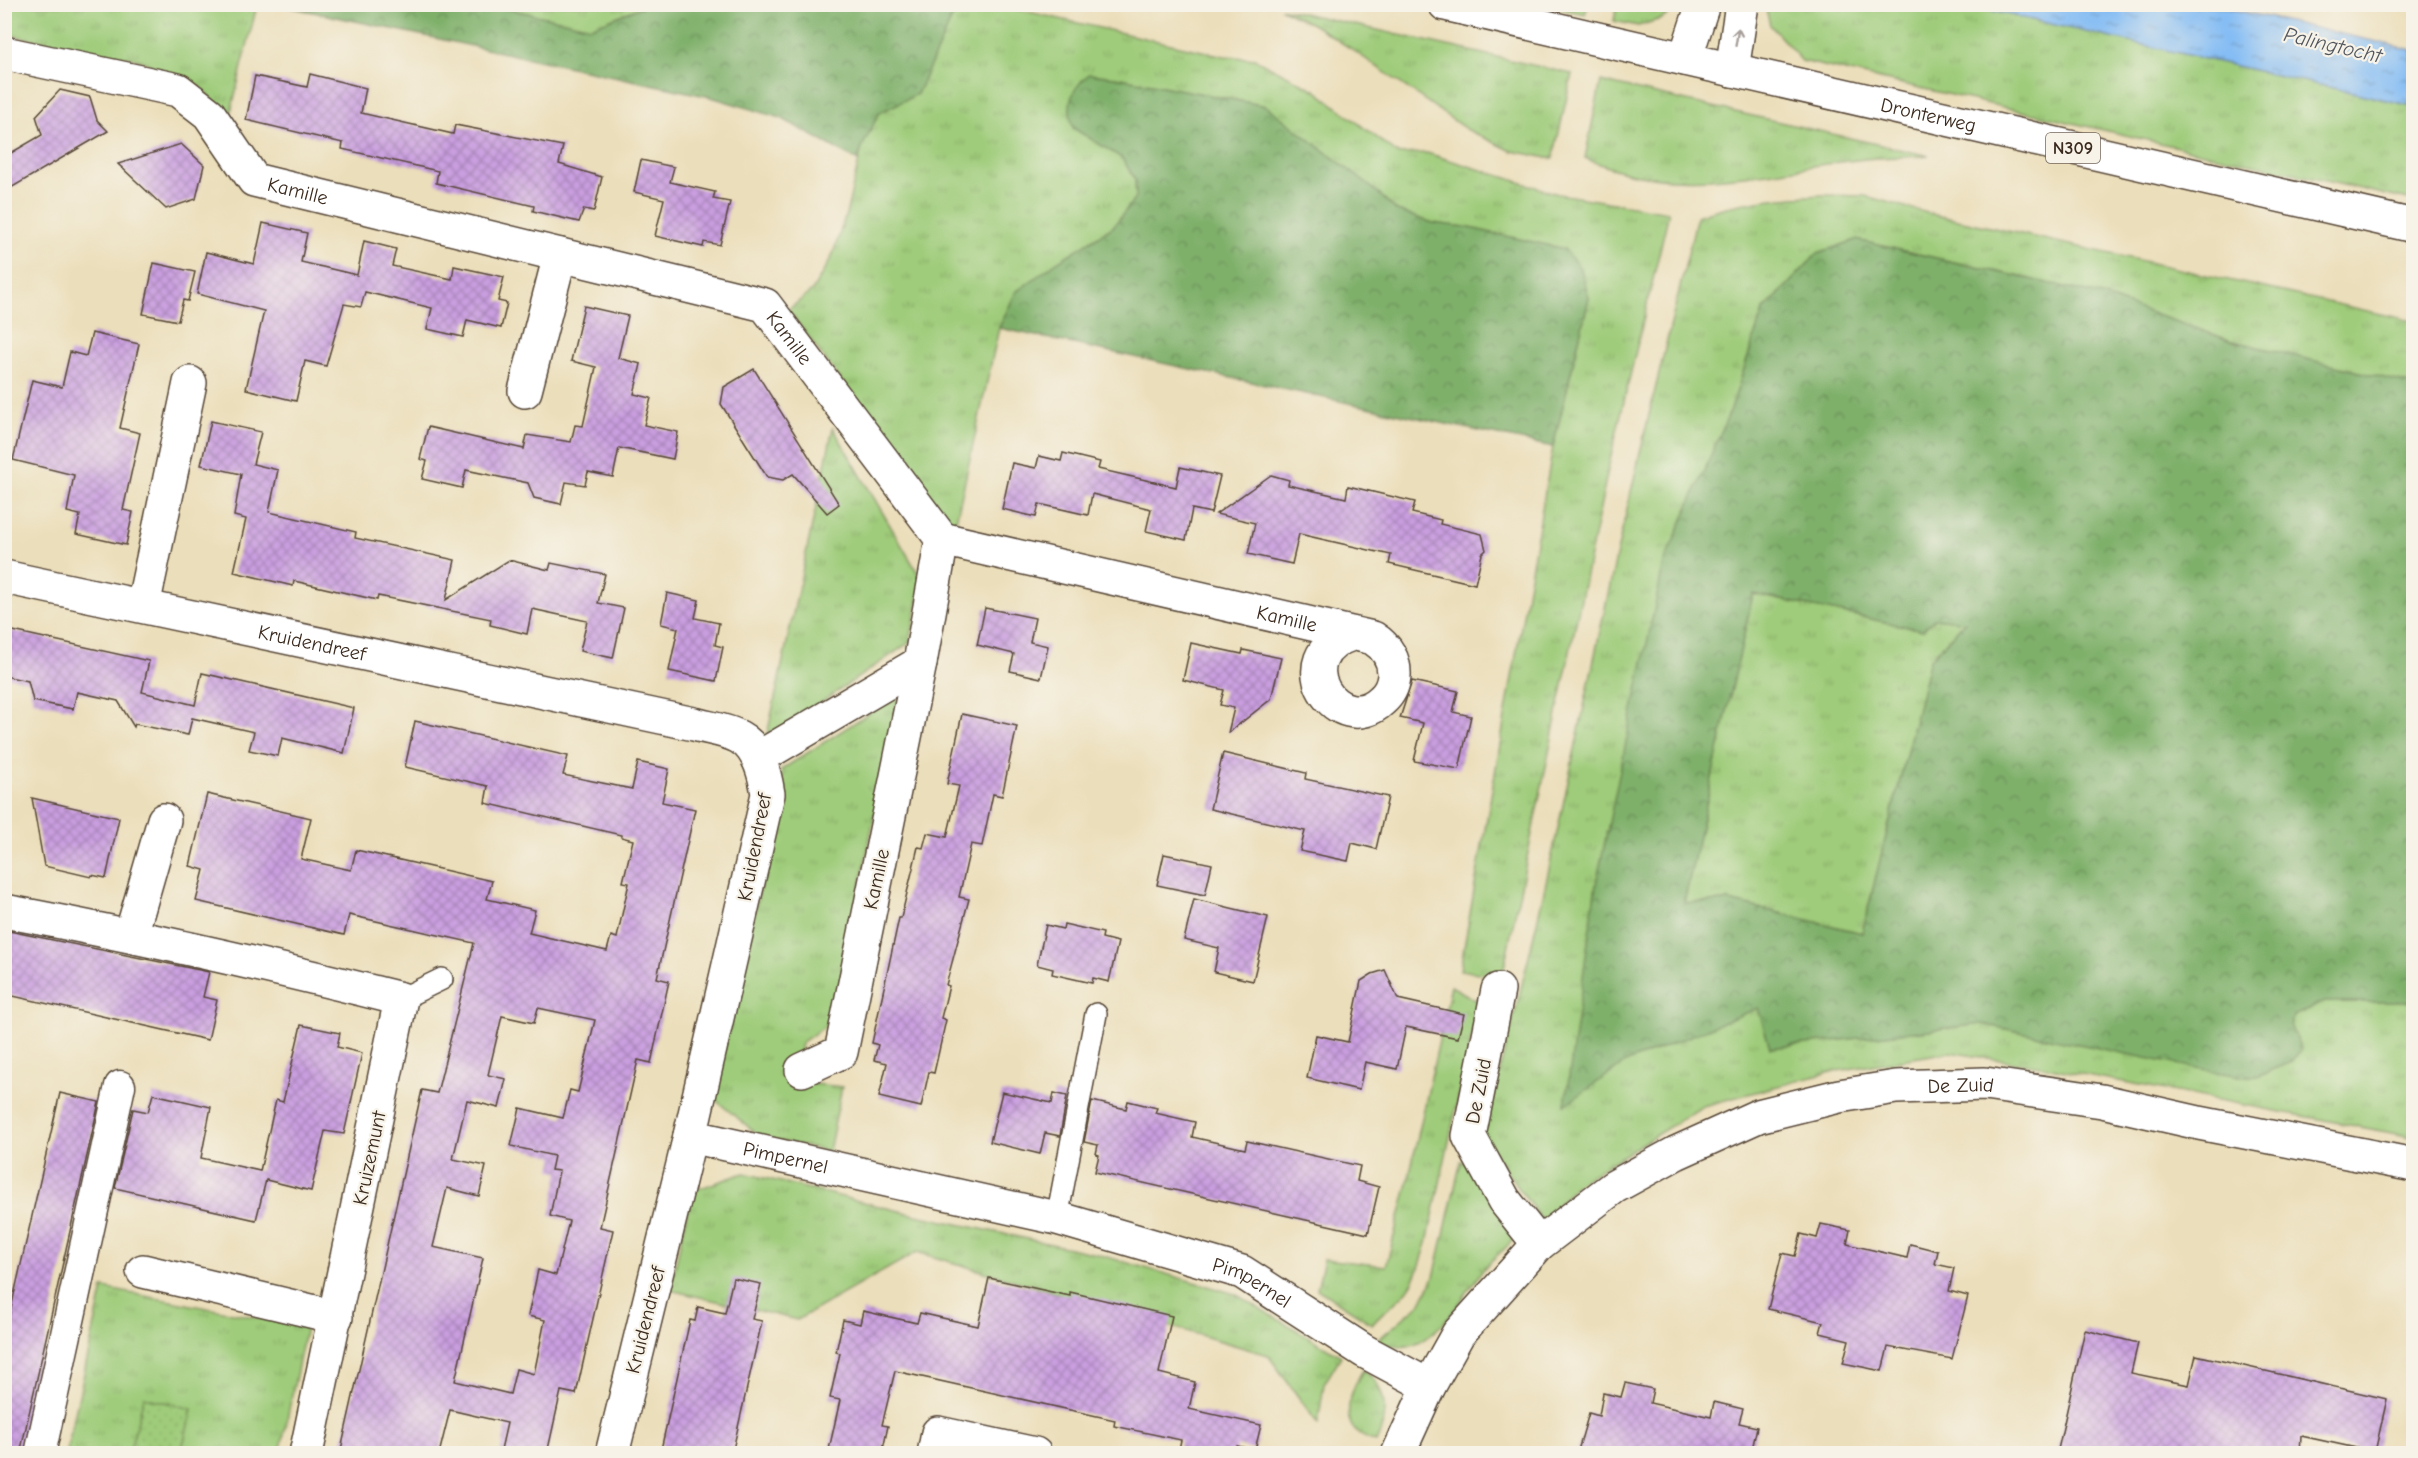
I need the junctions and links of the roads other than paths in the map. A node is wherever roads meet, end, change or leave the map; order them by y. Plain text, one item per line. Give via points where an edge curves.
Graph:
1 (1445, 4) edge
2 (1702, 4) edge
3 (1742, 4) edge
4 (4, 53) edge
5 (1685, 59) junction
6 (1732, 70) junction
7 (2414, 226) edge
8 (560, 255) junction
9 (190, 383) dead end
10 (525, 391) dead end
11 (942, 538) junction
12 (4, 577) edge
13 (143, 606) junction
14 (1352, 634) dead end
15 (920, 663) junction
16 (758, 758) junction
17 (164, 820) dead end
18 (4, 911) edge
19 (131, 935) junction
20 (442, 979) dead end
21 (1498, 990) dead end
22 (401, 999) junction
23 (1096, 1014) dead end
24 (802, 1070) dead end
25 (120, 1086) dead end
26 (690, 1136) junction
27 (2414, 1165) edge
28 (1057, 1218) junction
29 (1539, 1244) junction
30 (143, 1271) dead end
31 (336, 1317) junction
32 (1429, 1386) junction
33 (40, 1454) edge
34 (306, 1454) edge
35 (612, 1454) edge
36 (934, 1454) edge
37 (1035, 1454) edge
38 (1398, 1454) edge

1 - 5 street, Dronterweg / N309
2 - 5 street
6 -> 3 street
4 - 8 street, Kamille via 178,90 209,114 254,180
5 - 6 street, Dronterweg / N309
6 - 7 street, Dronterweg / N309
8 - 10 street
8 - 11 street, Kamille via 765,305
9 - 13 street
11 - 14 street, Kamille
11 - 15 street, Kamille
12 - 13 street, Kruidendreef
13 - 16 street, Kruidendreef via 694,724 740,737
15 - 16 street
15 - 24 street, Kamille via 841,1052
16 - 26 street, Kruidendreef via 768,794
17 - 19 street
18 - 19 street
19 - 22 street
20 - 22 lane
21 - 29 street, De Zuid via 1468,1136 1504,1200
22 - 31 street, Kruizemunt
23 - 28 lane
25 - 33 street
26 - 28 street, Pimpernel
26 - 35 street, Kruidendreef
27 - 29 street, De Zuid via 2090,1100 1985,1084 1896,1087 1758,1116 1676,1153 1614,1187
28 - 32 street, Pimpernel via 1242,1272 1364,1351
29 - 32 street, De Zuid via 1458,1334
30 - 31 street
31 - 34 street, Kruizemunt
32 - 38 street, De Zuid
36 - 37 street via 938,1433

